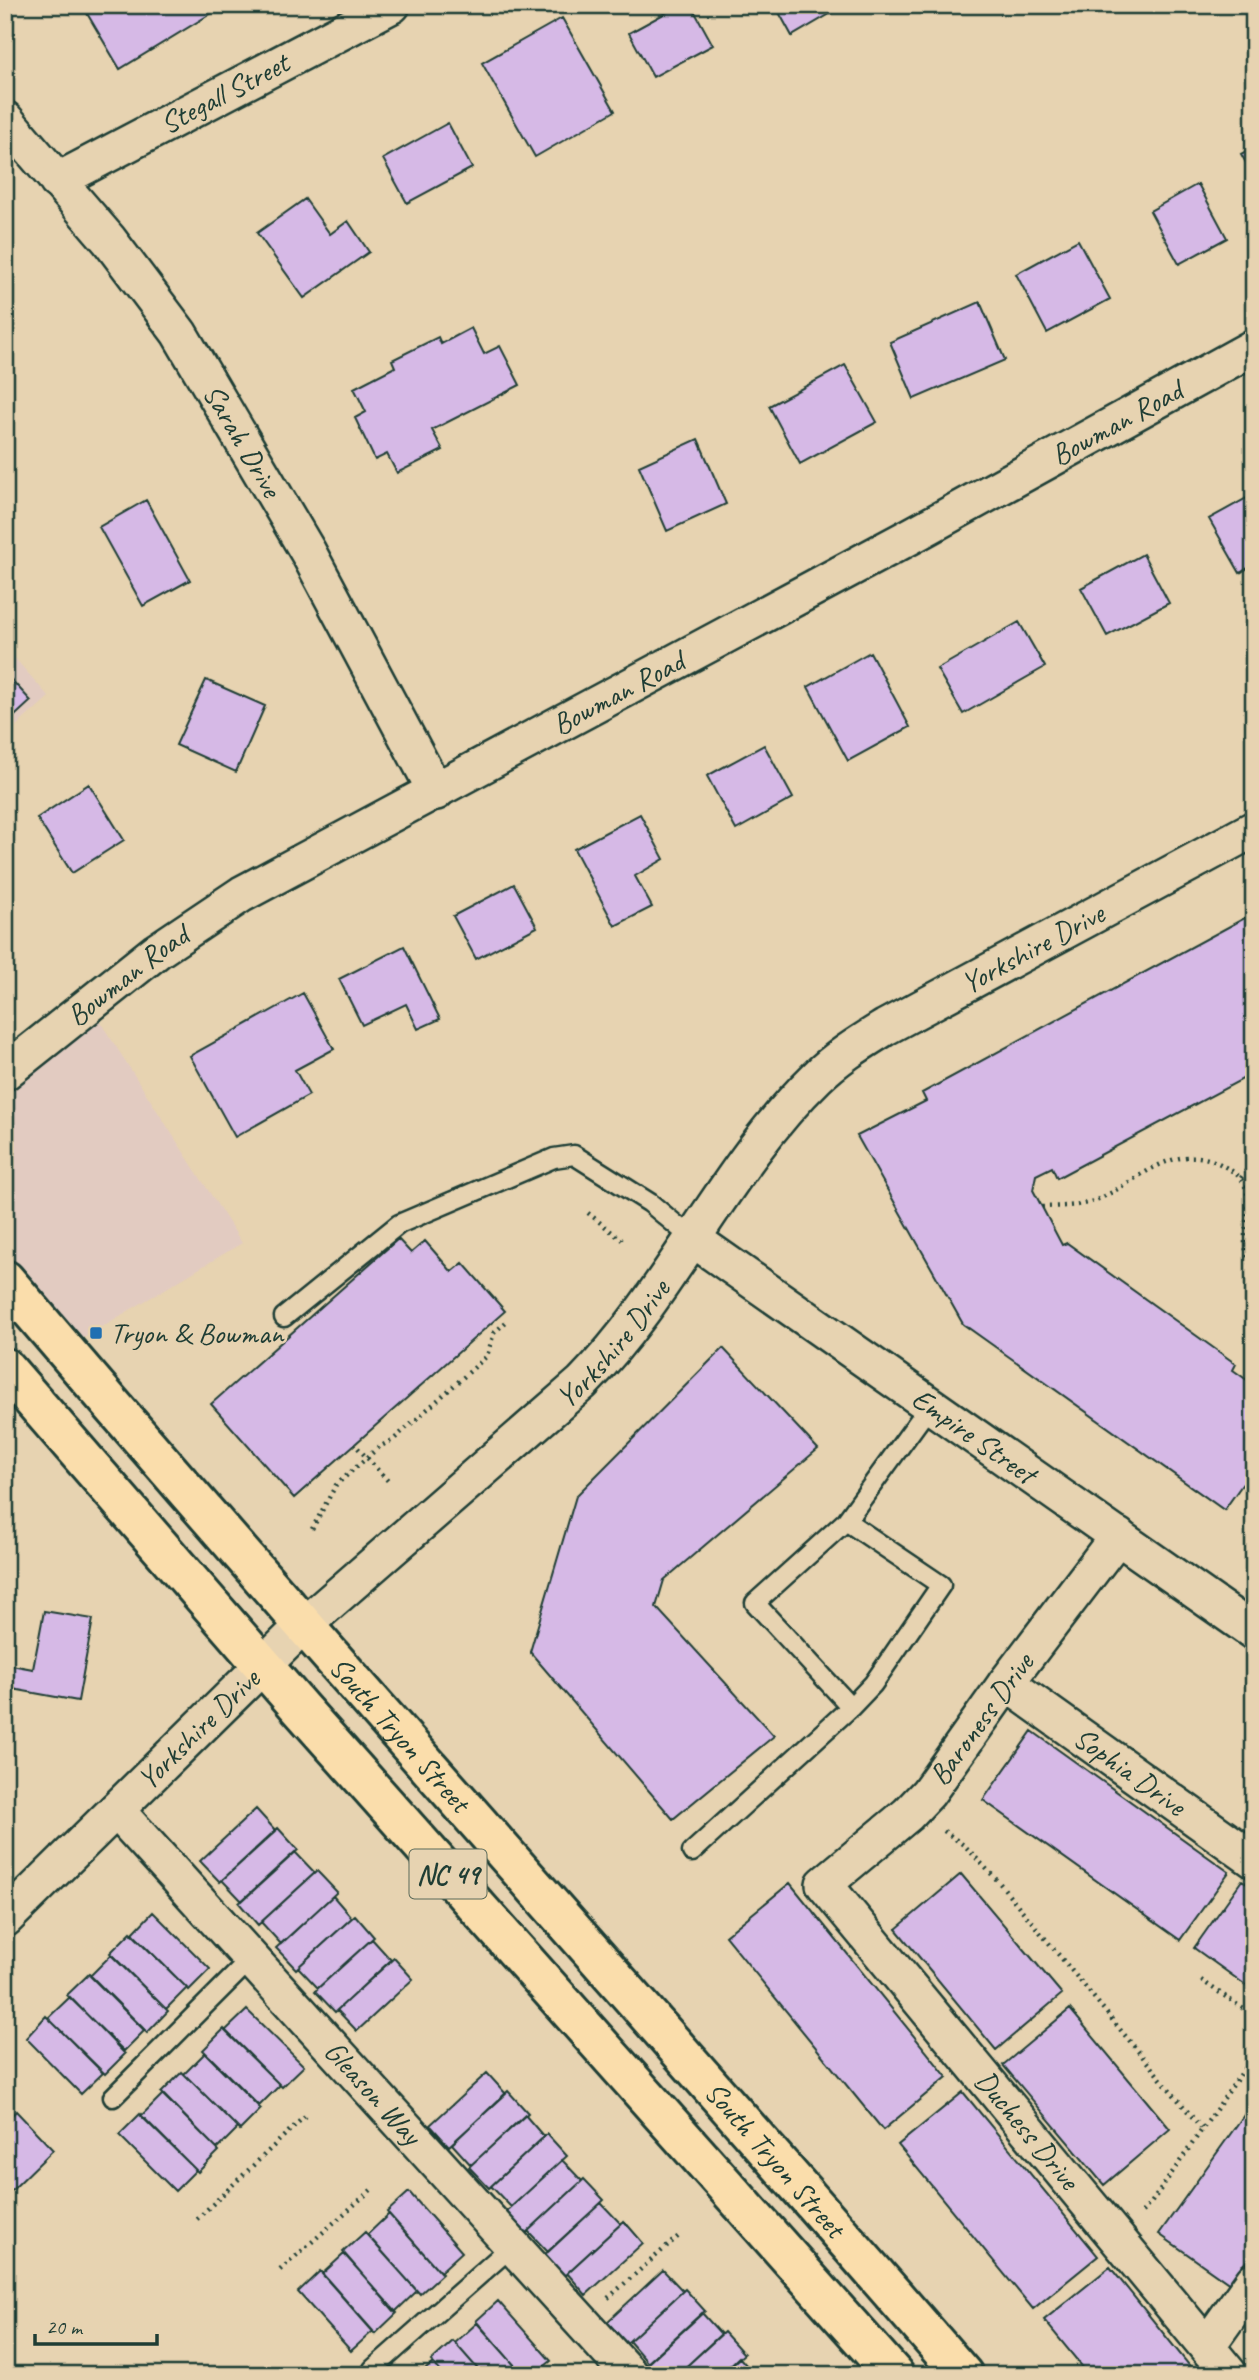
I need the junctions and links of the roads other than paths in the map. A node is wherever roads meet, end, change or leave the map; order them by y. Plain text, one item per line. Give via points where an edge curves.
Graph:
1 (392, 5) edge
2 (5, 119) edge
3 (57, 181) junction
4 (1254, 347) edge
5 (436, 792) junction
6 (1254, 829) edge
7 (5, 1072) edge
8 (693, 1239) junction
9 (5, 1280) edge
10 (284, 1317) dead end
11 (5, 1368) edge
12 (931, 1404) junction
13 (846, 1521) junction
14 (1118, 1536) junction
15 (304, 1625) junction
16 (1254, 1632) edge
17 (262, 1665) junction
18 (1006, 1683) junction
19 (851, 1707) junction
20 (116, 1810) junction
21 (692, 1852) dead end
22 (1254, 1860) edge
23 (824, 1884) joint
24 (5, 1919) edge
25 (251, 1959) junction
26 (113, 2097) dead end
27 (512, 2246) junction
28 (1254, 2280) edge
29 (1207, 2346) junction
30 (373, 2369) dead end
31 (630, 2375) edge
32 (894, 2375) edge
33 (963, 2375) edge
34 (1230, 2375) edge

1 - 3 street, Stegall Street
2 - 3 street, Sarah Drive
3 - 5 street, Sarah Drive via 109,240 210,382 308,552
4 - 5 street, Bowman Road
5 - 7 street, Bowman Road via 198,921
6 - 8 street, Yorkshire Drive via 850,1049 789,1105
8 - 10 lane via 650,1203 574,1156 554,1158 399,1224
8 - 12 street, Empire Street
8 - 15 street, Yorkshire Drive via 605,1360 582,1383
9 - 15 main road, South Tryon Street / NC 49
11 - 17 main road, South Tryon Street / NC 49
12 - 13 lane
12 - 14 street, Empire Street
13 - 19 lane via 755,1602
13 - 19 lane via 941,1585 873,1684
14 - 16 street, Empire Street
14 - 18 street, Baroness Drive
15 - 17 street, Yorkshire Drive
15 - 33 main road, South Tryon Street / NC 49
17 - 20 street, Yorkshire Drive
17 - 32 main road, South Tryon Street / NC 49
18 - 22 street, Sophia Drive
18 - 23 street, Baroness Drive via 928,1793
19 - 21 lane
20 - 24 street, Yorkshire Drive
20 - 25 street, Gleason Way
23 - 29 street, Duchess Drive
25 - 26 lane
25 - 27 street, Gleason Way
27 - 30 lane
27 - 31 street, Gleason Way
28 - 29 street
29 - 34 street, Duchess Drive

